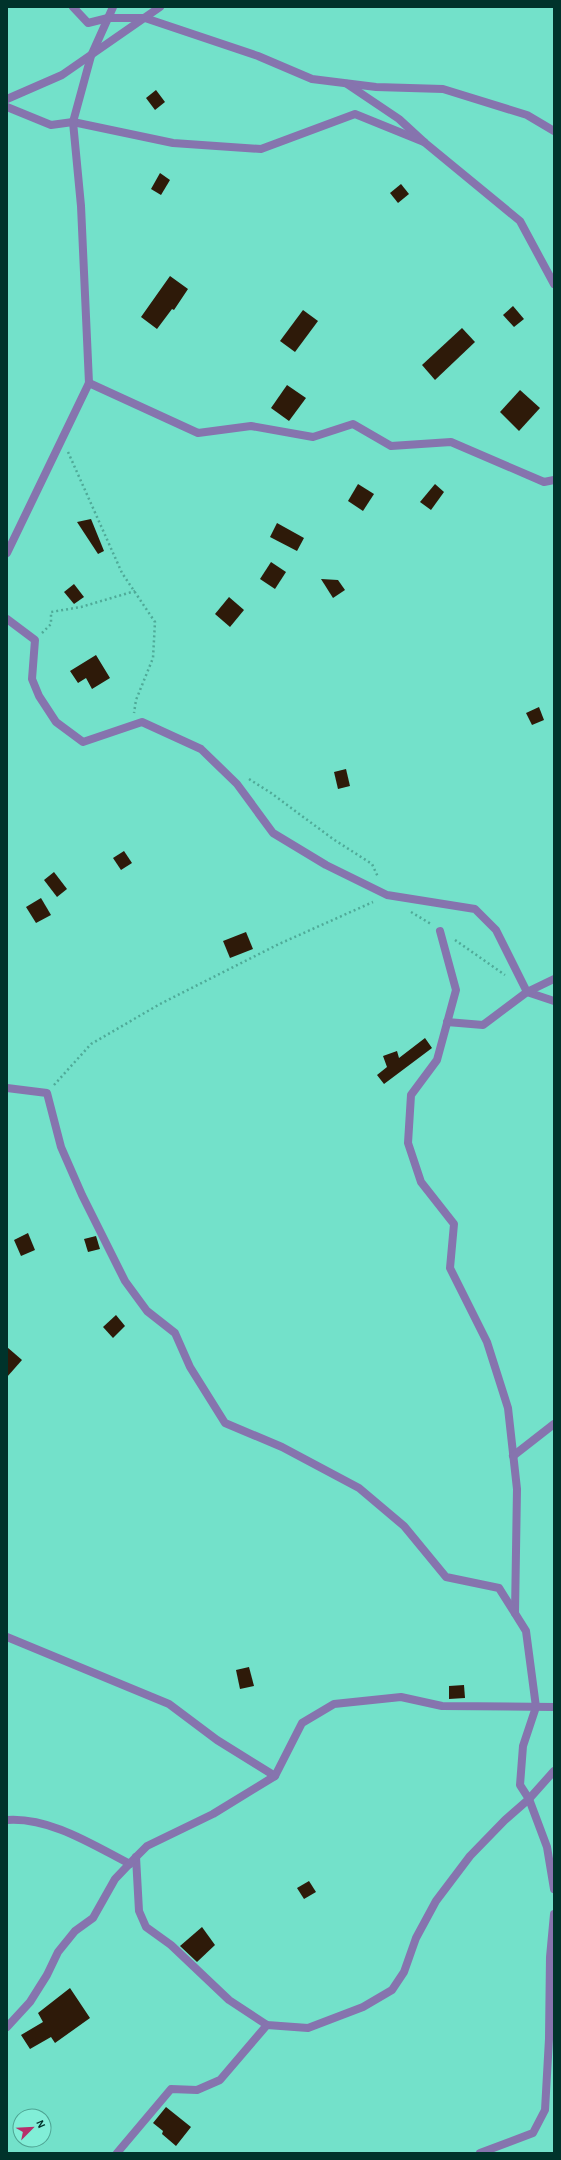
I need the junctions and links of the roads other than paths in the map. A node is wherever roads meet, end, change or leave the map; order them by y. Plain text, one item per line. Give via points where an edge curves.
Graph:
1 (73, 7) edge
2 (113, 7) edge
3 (160, 7) edge
4 (108, 18) junction
5 (145, 18) junction
6 (91, 56) junction
7 (345, 83) junction
8 (7, 99) edge
9 (7, 107) edge
10 (73, 122) junction
11 (554, 131) edge
12 (424, 142) junction
13 (554, 284) edge
14 (89, 383) junction
15 (554, 480) edge
16 (7, 553) edge
17 (7, 619) edge
18 (440, 931) road end
19 (554, 979) edge
20 (527, 992) junction
21 (554, 1000) edge
22 (447, 1022) junction
23 (7, 1088) edge
24 (554, 1424) edge
25 (513, 1456) junction
26 (515, 1613) junction
27 (7, 1637) edge
28 (536, 1707) junction
29 (554, 1707) edge
30 (554, 1771) edge
31 (275, 1776) junction
32 (529, 1799) junction
33 (7, 1820) edge
34 (136, 1857) junction
35 (130, 1864) junction
36 (554, 1889) edge
37 (554, 1914) edge
38 (267, 2025) junction
39 (7, 2028) edge
40 (117, 2153) edge
41 (480, 2153) edge

1 - 4 street via 88,22
2 - 4 street
3 - 5 street
4 - 5 street
4 - 6 street
5 - 6 street
5 - 7 street via 258,56 312,79
6 - 8 street via 62,75
6 - 10 street
7 - 11 street via 376,87 442,89 527,115
7 - 12 street via 399,119
9 - 10 street via 51,125
10 - 12 street via 173,143 261,149 355,114
10 - 14 street via 81,206
12 - 13 street via 520,221
14 - 15 street via 198,433 251,426 313,438 354,424 391,446 451,442 544,482
14 - 16 street
17 - 20 street via 35,640 32,679 39,696 56,722 83,742 142,722 201,749 237,784 273,833 326,865 387,895 475,908 496,930
18 - 22 street via 456,990
19 - 20 street
20 - 21 street
20 - 22 street via 483,1025
22 - 25 street via 437,1060 411,1094 408,1143 421,1182 454,1224 450,1268 487,1342 508,1408
23 - 26 street via 47,1093 61,1147 125,1281 147,1311 175,1333 190,1367 225,1423 282,1447 359,1488 404,1526 446,1577 499,1588
24 - 25 street
25 - 26 street via 517,1489
26 - 28 street via 526,1630
27 - 31 street via 169,1704 217,1740
28 - 29 street
28 - 31 street via 442,1706 401,1697 334,1704 302,1723
28 - 32 street via 523,1746 520,1785
30 - 32 street
31 - 34 street via 214,1814 147,1846
32 - 36 street via 547,1847
32 - 38 street via 470,1856 436,1901 416,1938 404,1972 392,1990 363,2007 308,2028
33 - 35 street via 16,1819 58,1828
34 - 35 street
34 - 38 street via 139,1911 146,1927 171,1945 229,2000
35 - 39 street via 115,1879 93,1918 75,1931 58,1952 30,2002
37 - 41 street via 550,1957 545,2110 533,2133
38 - 40 street via 220,2080 197,2090 171,2089

